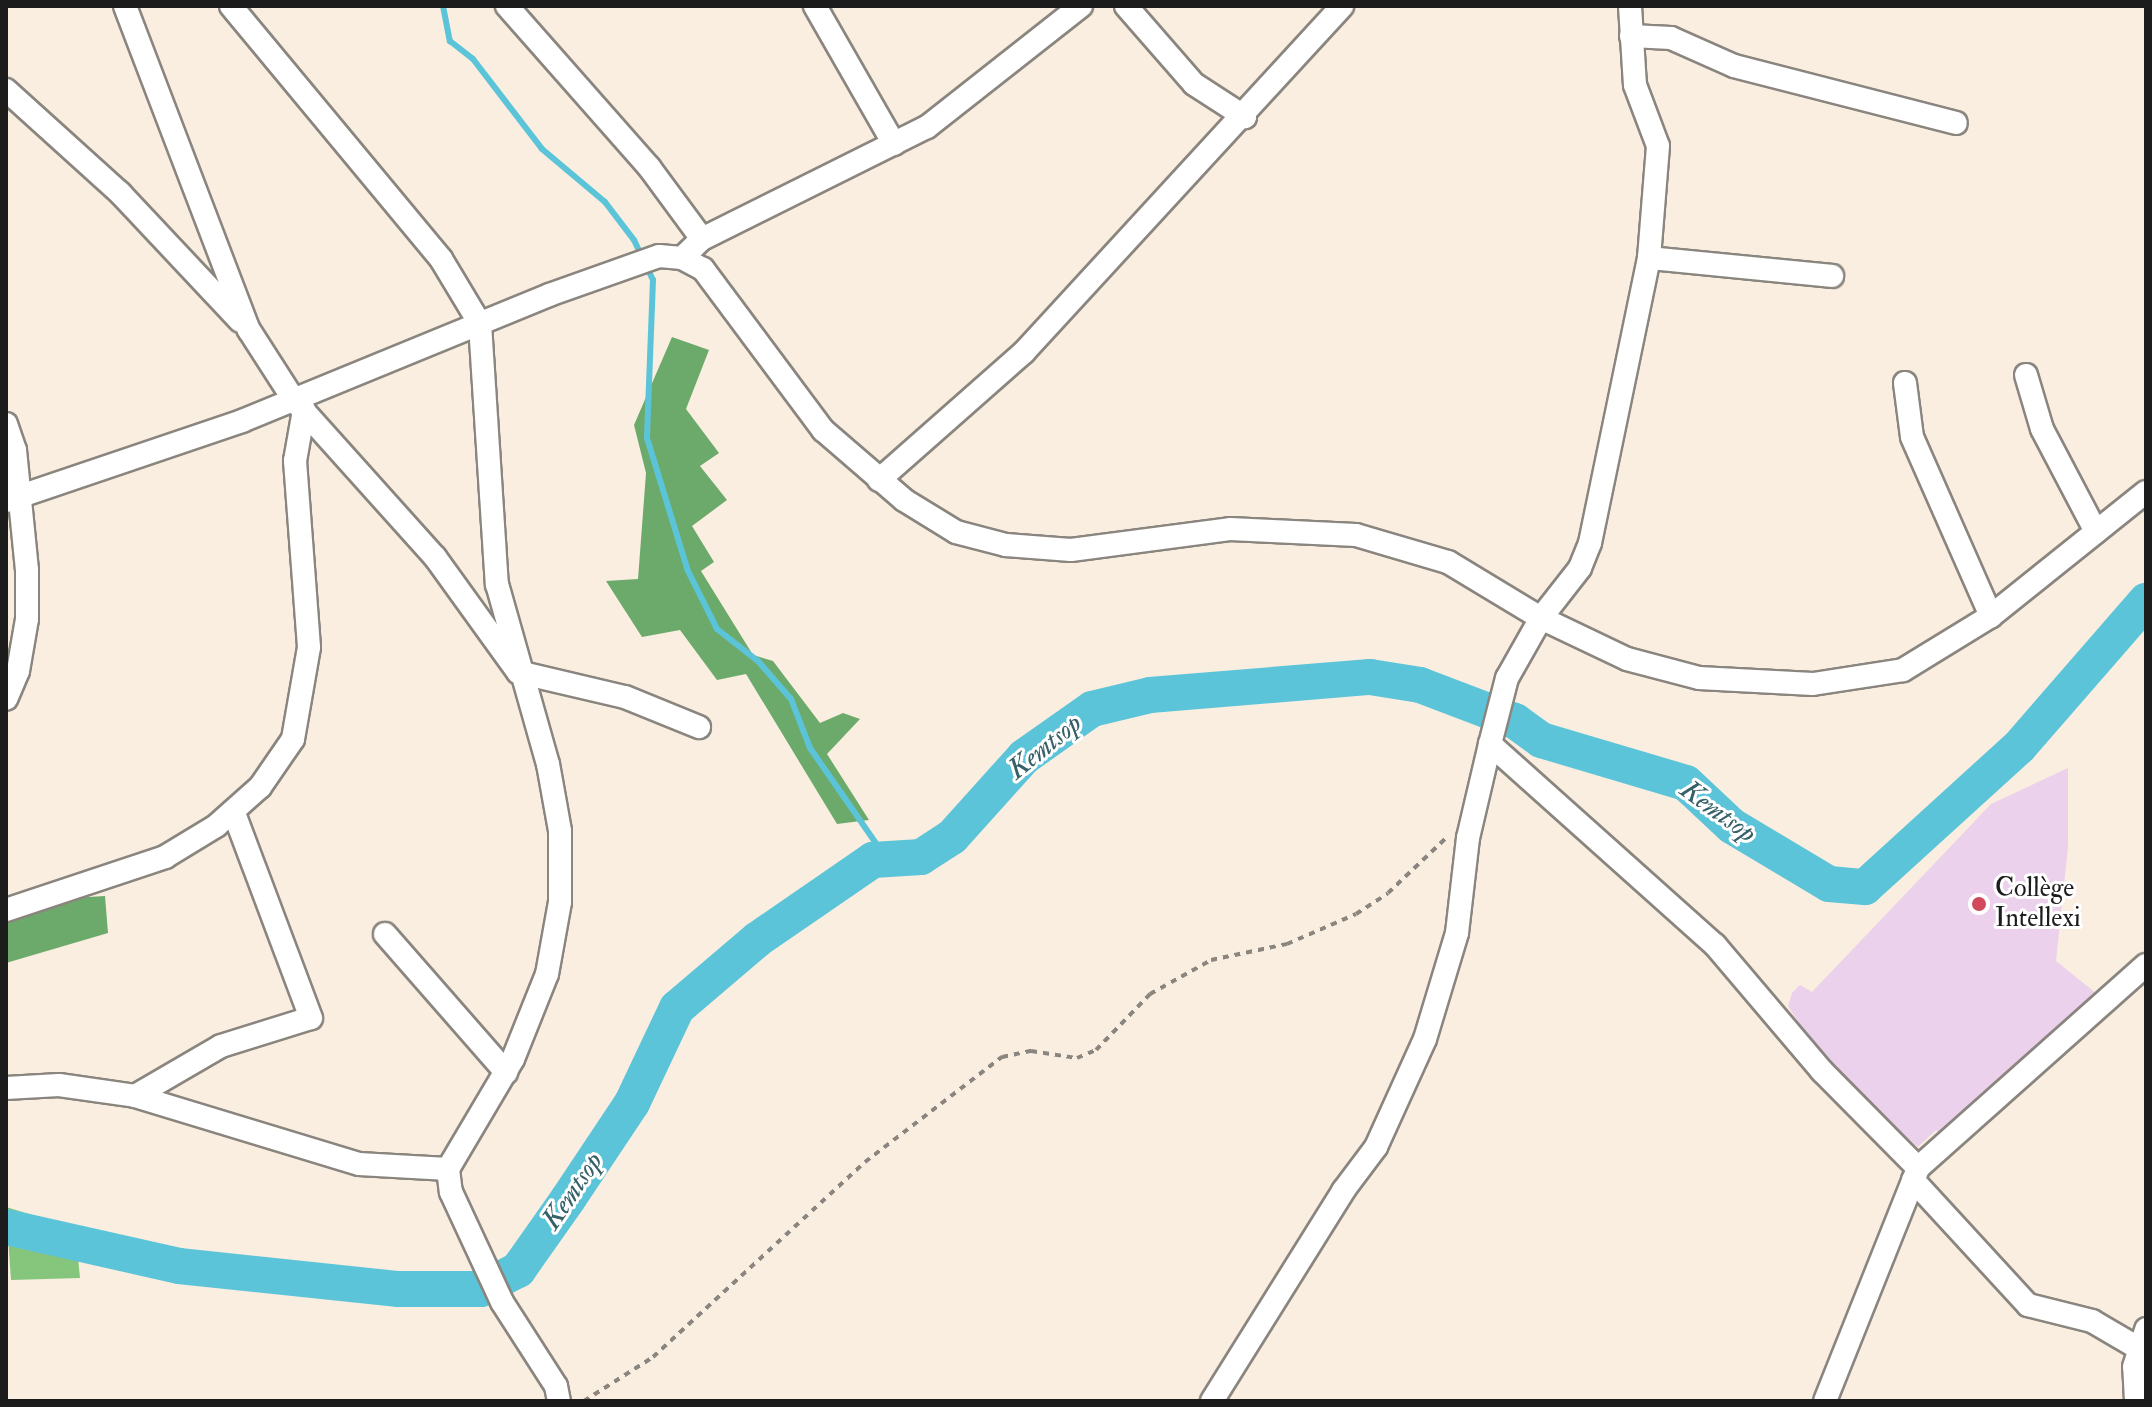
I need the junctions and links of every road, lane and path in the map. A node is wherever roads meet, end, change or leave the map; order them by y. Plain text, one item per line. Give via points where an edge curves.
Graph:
1 (125, 6) edge
2 (231, 6) edge
3 (507, 6) edge
4 (815, 6) edge
5 (1081, 6) edge
6 (1126, 6) edge
7 (1342, 6) edge
8 (1630, 6) edge
9 (1631, 36) junction
10 (6, 90) edge
11 (1245, 117) junction
12 (1956, 123) dead end
13 (894, 144) junction
14 (702, 239) junction
15 (682, 258) junction
16 (1649, 258) junction
17 (1832, 276) dead end
18 (480, 324) junction
19 (249, 330) junction
20 (2026, 375) dead end
21 (1905, 383) dead end
22 (299, 405) junction
23 (6, 424) edge
24 (879, 480) junction
25 (2146, 492) edge
26 (12, 499) edge
27 (2096, 532) junction
28 (1991, 616) junction
29 (1541, 618) junction
30 (518, 672) junction
31 (6, 699) edge
32 (699, 727) dead end
33 (1491, 738) junction
34 (233, 811) junction
35 (1452, 831) dead end
36 (6, 910) edge
37 (385, 934) dead end
38 (2146, 965) edge
39 (506, 1072) junction
40 (6, 1088) edge
41 (135, 1096) junction
42 (448, 1169) junction
43 (1915, 1174) junction
44 (2142, 1338) edge
45 (559, 1401) edge
46 (584, 1401) edge
47 (1212, 1401) edge
48 (1825, 1401) edge
49 (2136, 1401) edge

1 - 19 street
2 - 18 street via 441,259
3 - 14 street via 649,167
4 - 13 street
5 - 13 street via 958,105
6 - 11 street via 1194,84
7 - 11 street
8 - 9 street
9 - 12 street via 1671,38 1734,66
9 - 16 street via 1635,85 1658,146
10 - 19 street via 120,193
11 - 24 street via 1024,352
13 - 14 street
14 - 15 street
15 - 18 street via 659,256
15 - 24 street via 719,286 797,400
16 - 17 street
16 - 29 street via 1590,543 1580,568
18 - 22 street
18 - 30 street via 497,584
19 - 22 street
20 - 27 street via 2042,429
21 - 28 street via 1912,437
22 - 26 street
22 - 30 street via 435,557
22 - 34 street via 295,461 309,647 304,696 293,739 260,787
23 - 26 street via 15,450
24 - 29 street via 956,532 1006,545 1071,550 1230,529 1356,535 1448,562
25 - 27 street
26 - 31 street via 27,619 18,671
27 - 28 street
28 - 29 street via 1903,670 1813,684 1669,673
29 - 33 street via 1503,692
30 - 32 street via 625,697
30 - 39 street via 551,777 560,831 560,902 547,974
33 - 43 street via 1715,945
33 - 47 street via 1468,838 1457,933 1425,1039 1376,1147
34 - 36 street via 165,857
34 - 41 street via 311,1018 221,1046
35 - 46 path via 1388,893 1356,914 1287,944 1211,960 1150,994 1096,1050 1061,1059 1018,1051 968,1079 865,1162 653,1357
37 - 39 street
38 - 43 street
39 - 42 street
40 - 41 street via 59,1085
41 - 42 street via 359,1164
42 - 45 street via 451,1192 502,1302 556,1386
43 - 44 street via 2028,1305
43 - 48 street
44 - 49 street

